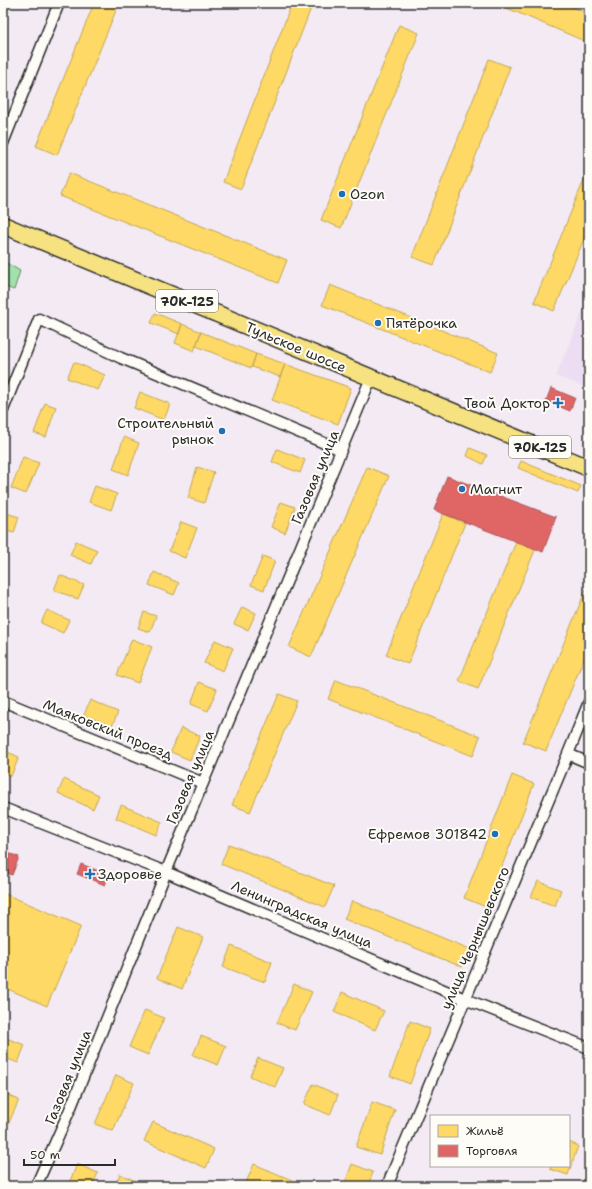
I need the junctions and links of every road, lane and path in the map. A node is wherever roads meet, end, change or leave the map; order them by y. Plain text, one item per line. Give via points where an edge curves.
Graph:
1 (59, 3) edge
2 (3, 144) edge
3 (3, 225) edge
4 (371, 378) junction
5 (3, 410) edge
6 (341, 450) junction
7 (589, 468) edge
8 (3, 700) edge
9 (589, 702) edge
10 (568, 754) junction
11 (589, 763) edge
12 (202, 783) junction
13 (3, 808) edge
14 (166, 872) junction
15 (465, 999) junction
16 (589, 1048) edge
17 (36, 1186) edge
18 (387, 1186) edge

1 - 2 street
3 - 4 main road, Тульское шоссе / 70К-125
4 - 6 street, Газовая улица
4 - 7 main road, Тульское шоссе / 70К-125
5 - 6 street via 39,319 121,358
6 - 12 street, Газовая улица
8 - 12 street, Маяковский проезд
9 - 10 street, улица Чернышевского
10 - 11 street
10 - 15 street, улица Чернышевского
12 - 14 street, Газовая улица
13 - 14 street, Ленинградская улица
14 - 15 street, Ленинградская улица
14 - 17 street, Газовая улица via 71,1107
15 - 16 street, Ленинградская улица
15 - 18 street, улица Чернышевского

